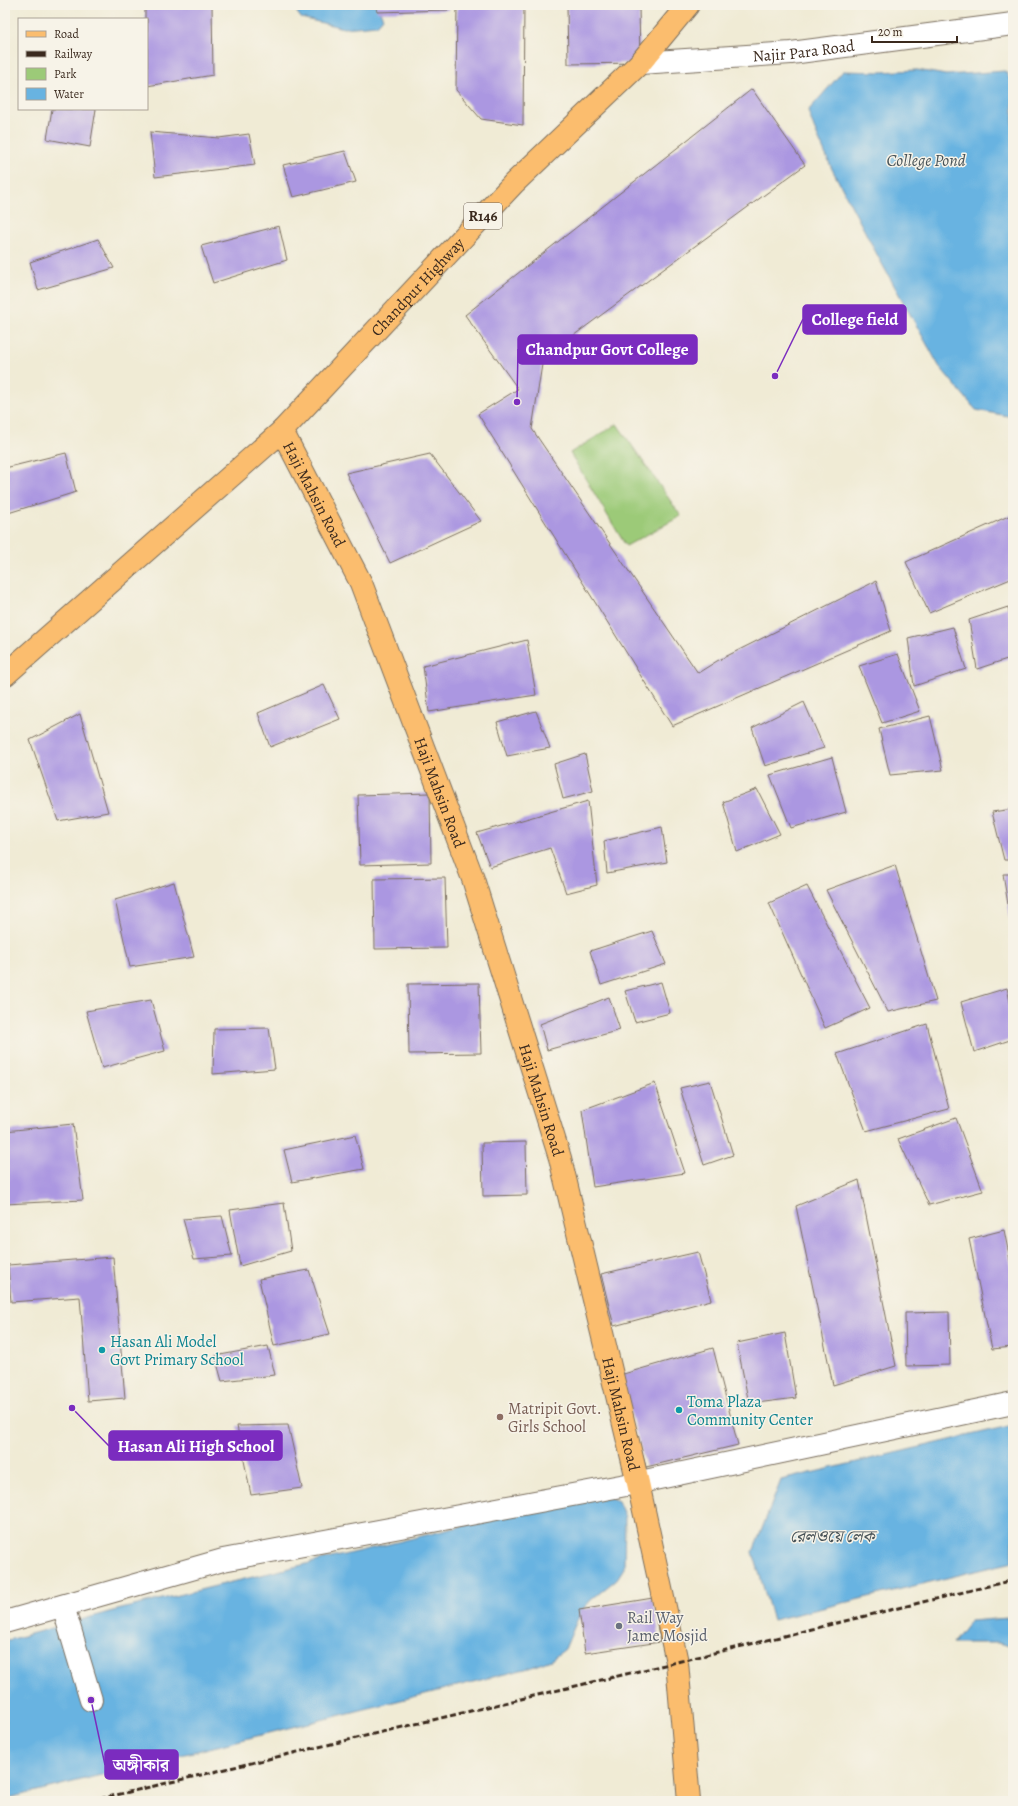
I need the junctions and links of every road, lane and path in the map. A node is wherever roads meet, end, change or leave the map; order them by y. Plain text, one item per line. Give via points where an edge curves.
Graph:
1 (688, 5) edge
2 (1013, 24) edge
3 (640, 63) junction
4 (282, 431) junction
5 (5, 675) edge
6 (1013, 1403) edge
7 (638, 1483) junction
8 (63, 1606) junction
9 (5, 1622) edge
10 (91, 1700) dead end
11 (690, 1801) edge

1 - 3 main road, Chandpur Highway / R146
2 - 3 street, Najir Para Road via 791,53
3 - 4 main road, Chandpur Highway / R146 via 514,183
4 - 5 main road, Chandpur Highway
4 - 7 main road, Haji Mahsin Road via 361,583 473,879 560,1158
6 - 7 street
7 - 8 street via 223,1560
7 - 11 main road, Haji Mahsin Road via 677,1662
8 - 9 street
8 - 10 street

